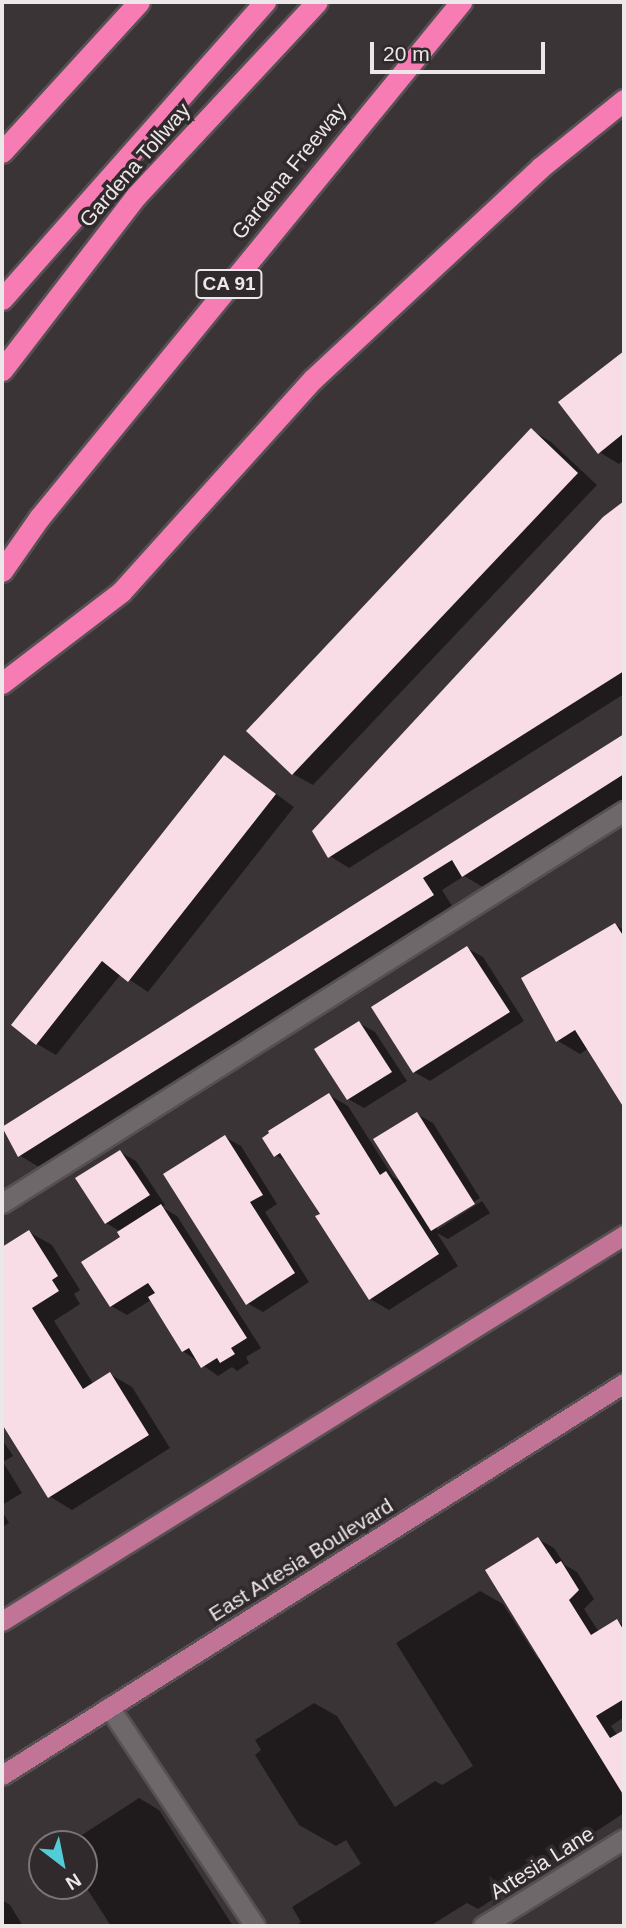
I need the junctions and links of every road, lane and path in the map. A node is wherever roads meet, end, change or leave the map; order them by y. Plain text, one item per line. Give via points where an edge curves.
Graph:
1 (139, 2) edge
2 (265, 2) edge
3 (317, 2) edge
4 (461, 2) edge
5 (624, 100) edge
6 (2, 152) edge
7 (2, 299) edge
8 (2, 370) edge
9 (2, 571) edge
10 (2, 683) edge
11 (624, 811) edge
12 (2, 1203) edge
13 (624, 1235) edge
14 (624, 1382) edge
15 (2, 1621) edge
16 (109, 1707) junction
17 (2, 1775) edge
18 (624, 1839) edge
19 (255, 1926) edge
20 (484, 1926) edge

1 - 6 highway
2 - 7 highway, Gardena Tollway
3 - 8 highway, Gardena Tollway via 136,196
4 - 9 highway, Gardena Freeway / CA 91 via 48,508
5 - 10 highway via 541,167 313,379 121,592
11 - 12 street
13 - 15 main road
14 - 16 main road, East Artesia Boulevard
16 - 17 main road, East Artesia Boulevard
16 - 19 street
18 - 20 street, Artesia Lane

